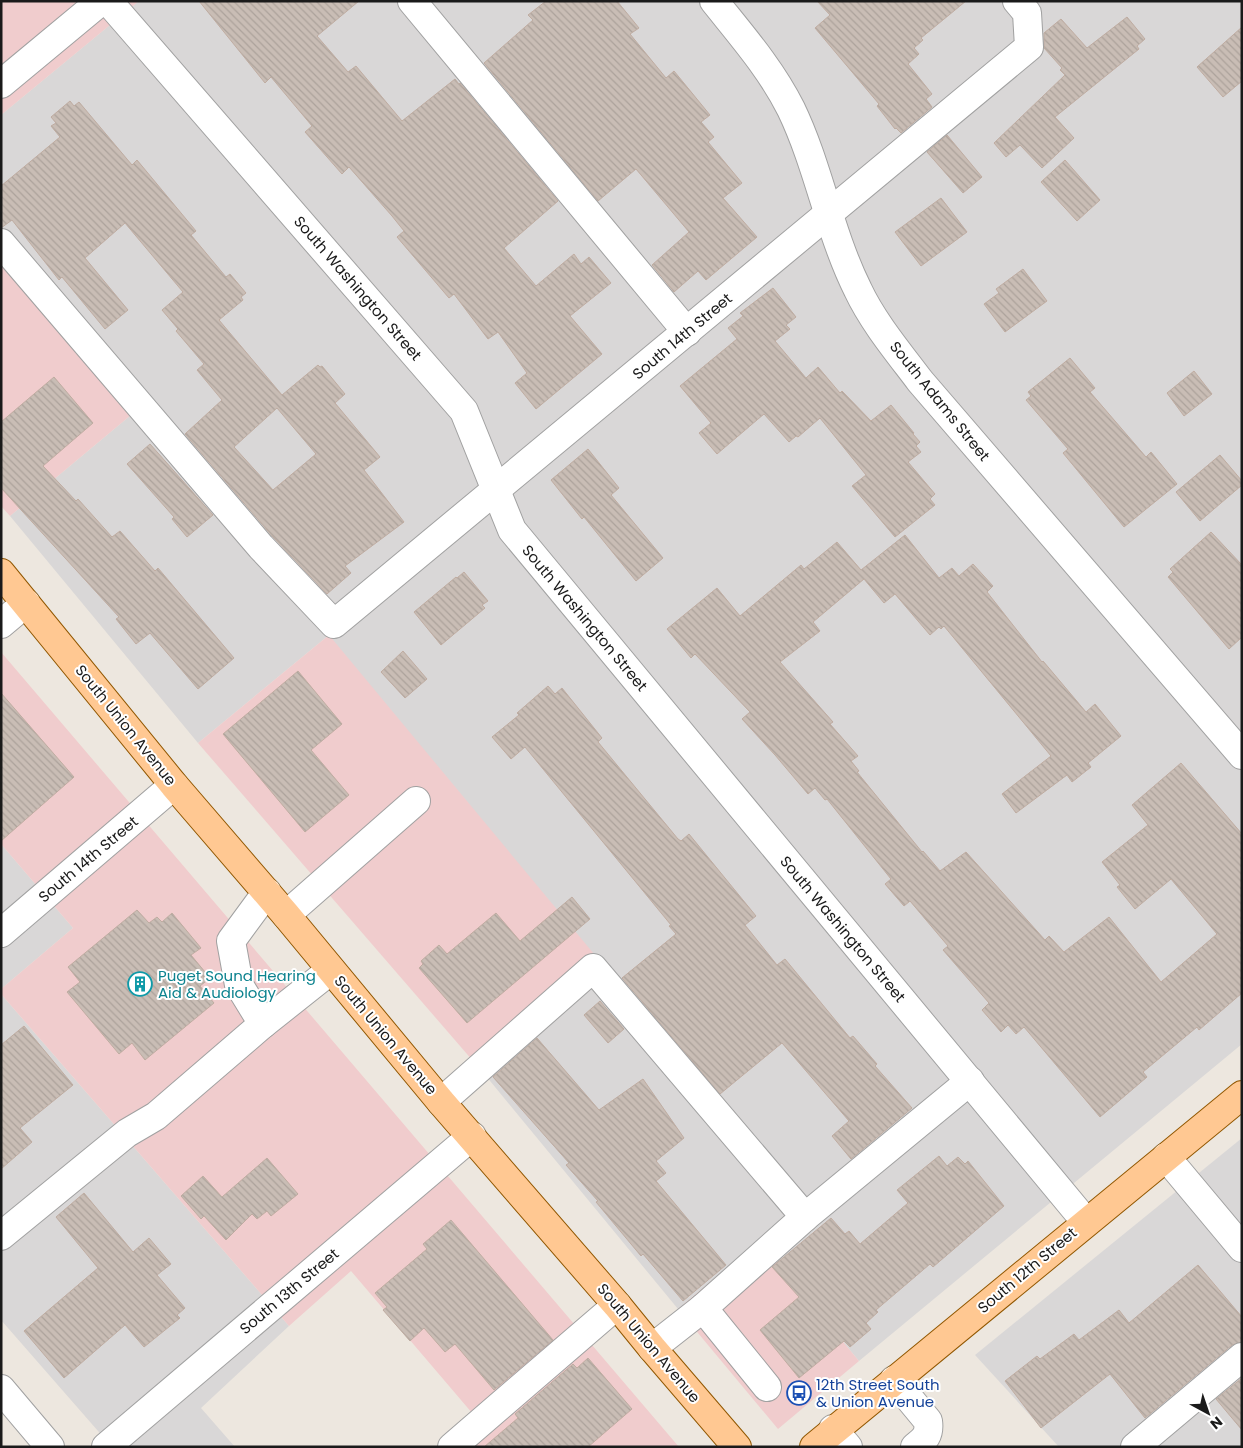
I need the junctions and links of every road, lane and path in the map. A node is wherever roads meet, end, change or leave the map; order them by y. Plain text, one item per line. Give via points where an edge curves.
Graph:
1 (101, 1) edge
2 (108, 1) edge
3 (412, 1) edge
4 (714, 1) edge
5 (1017, 1) edge
6 (1, 84) edge
7 (828, 214) junction
8 (1, 243) edge
9 (687, 332) junction
10 (495, 491) junction
11 (1, 574) edge
12 (26, 603) junction
13 (1, 624) edge
14 (1242, 755) edge
15 (174, 785) junction
16 (416, 801) dead end
17 (267, 892) junction
18 (286, 915) junction
19 (1, 933) edge
20 (331, 970) junction
21 (262, 1024) junction
22 (970, 1081) junction
23 (1242, 1095) edge
24 (441, 1102) junction
25 (472, 1136) junction
26 (1166, 1157) junction
27 (804, 1217) junction
28 (1086, 1222) junction
29 (1, 1236) edge
30 (1242, 1248) edge
31 (617, 1305) junction
32 (703, 1308) junction
33 (652, 1348) junction
34 (1242, 1356) edge
35 (894, 1380) junction
36 (768, 1387) dead end
37 (1, 1388) edge
38 (832, 1441) edge
39 (50, 1447) edge
40 (106, 1447) edge
41 (452, 1447) edge
42 (737, 1447) edge
43 (915, 1447) edge
44 (1135, 1447) edge

1 - 6 street
2 - 10 street, South Washington Street via 464,411
3 - 9 street
4 - 7 street, South Adams Street via 771,73 791,110
5 - 7 street, South 14th Street via 1027,13 1029,47
7 - 9 street, South 14th Street
7 - 14 street, South Adams Street via 858,291 920,381
8 - 10 street, South 14th Street via 262,547 334,624
9 - 10 street, South 14th Street
10 - 22 street, South Washington Street via 512,530
11 - 12 main road, South Union Avenue
12 - 13 street
12 - 15 main road, South Union Avenue
15 - 17 main road, South Union Avenue
15 - 19 street, South 14th Street
16 - 18 street
17 - 18 main road, South Union Avenue
17 - 21 street via 231,940 239,985
18 - 20 main road, South Union Avenue
20 - 21 street
20 - 24 main road, South Union Avenue
21 - 29 street via 156,1116 127,1133
22 - 27 street
22 - 28 street, South Washington Street
23 - 26 main road, South 12th Street
24 - 25 main road, South Union Avenue
24 - 27 street via 593,968
25 - 31 main road, South Union Avenue
25 - 40 street, South 13th Street
26 - 28 main road, South 12th Street
26 - 30 street
27 - 32 street
28 - 35 main road, South 12th Street
31 - 33 main road, South Union Avenue
31 - 41 street
32 - 33 street
32 - 36 street
33 - 42 main road, South Union Avenue
34 - 44 street
35 - 38 main road, South 12th Street
35 - 43 street via 928,1421 927,1437
37 - 39 street

